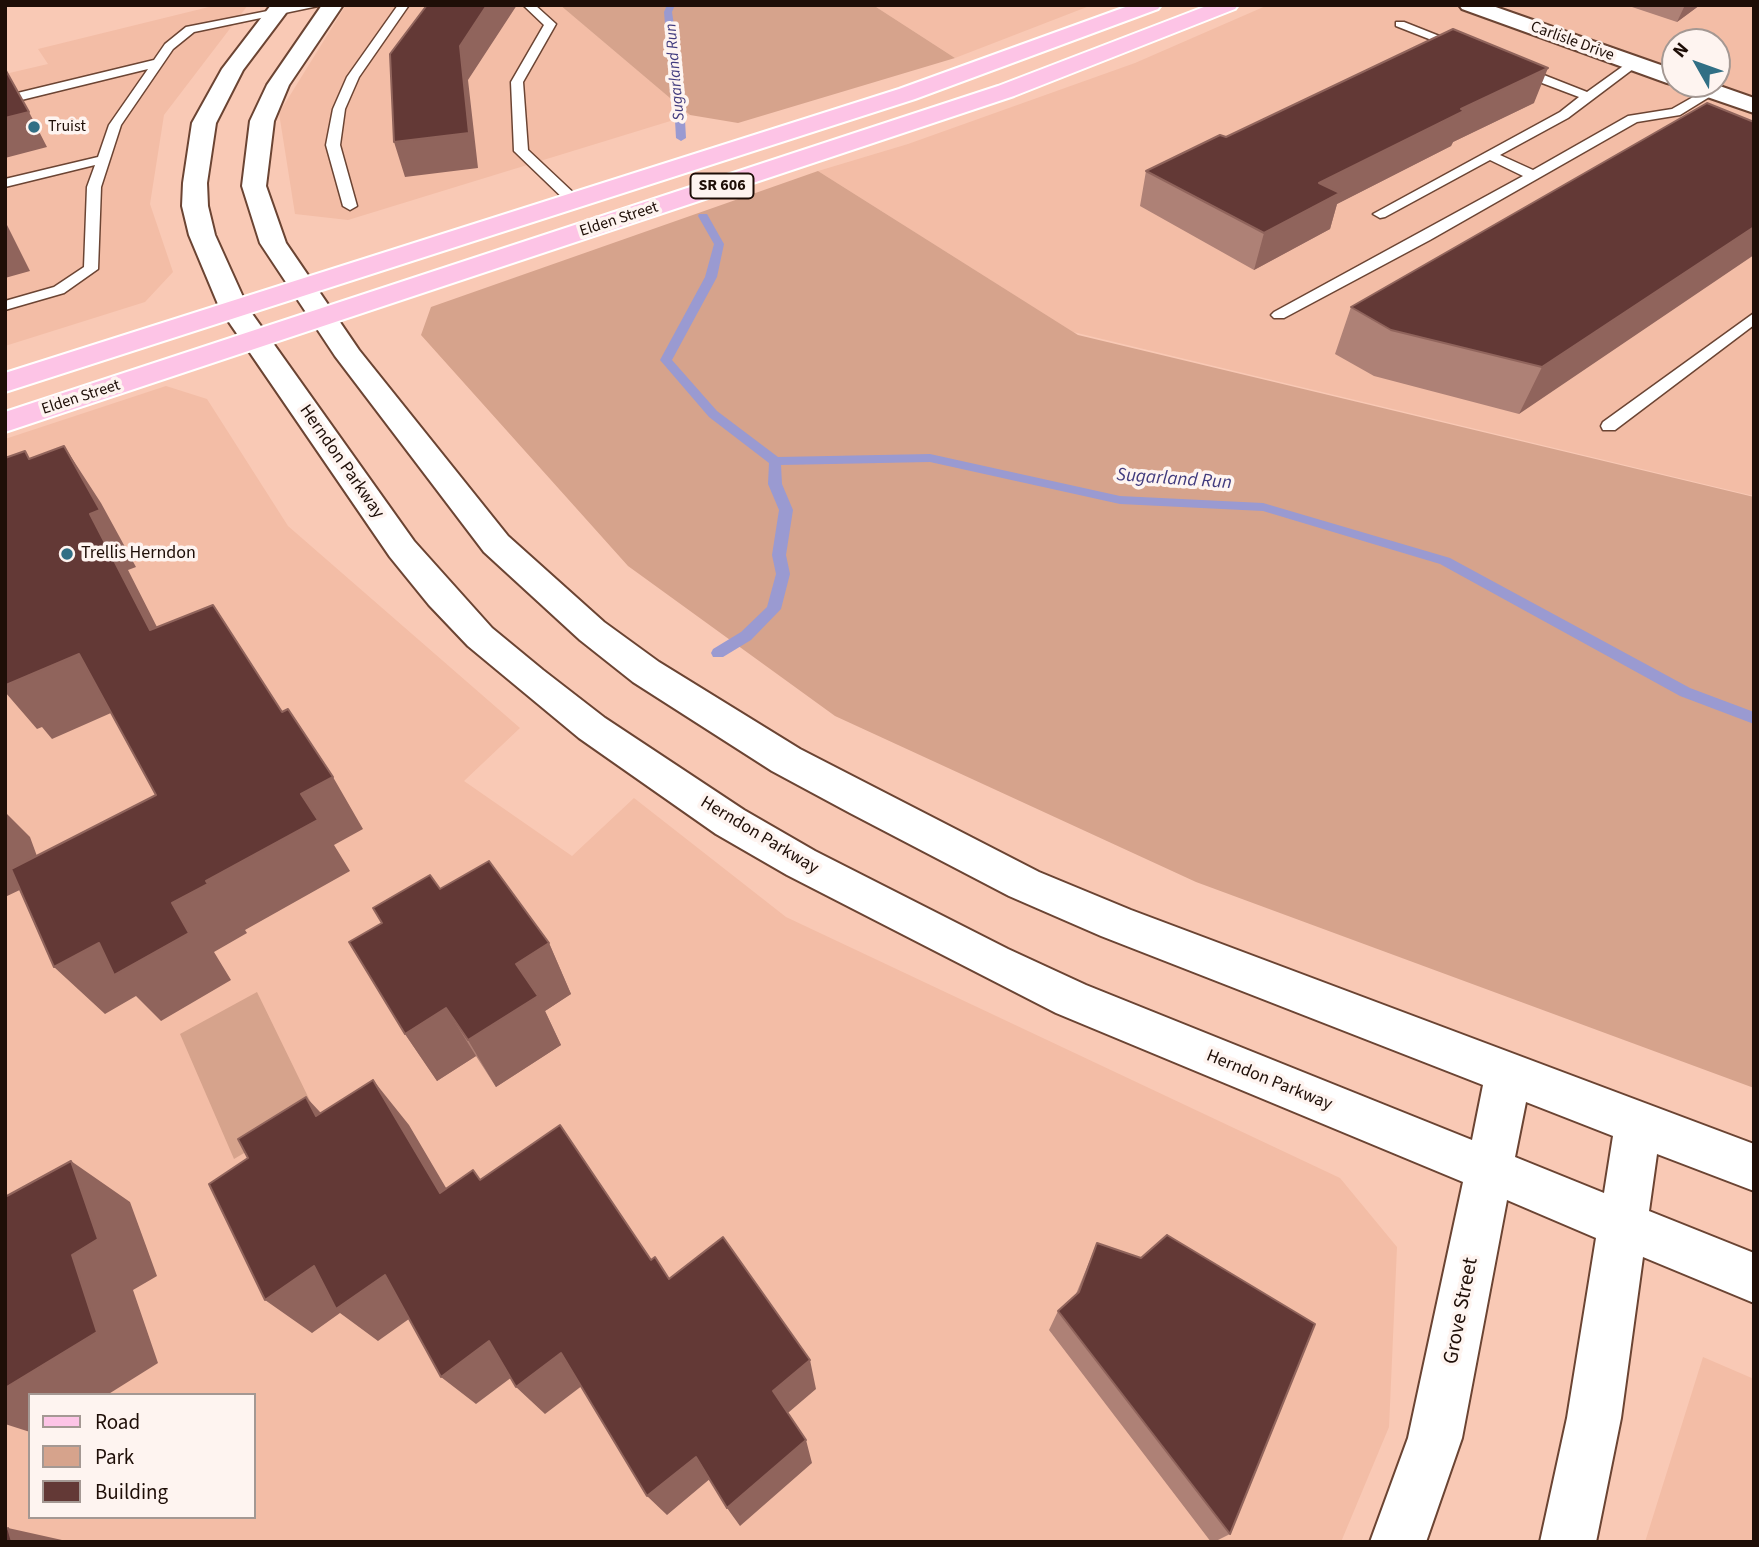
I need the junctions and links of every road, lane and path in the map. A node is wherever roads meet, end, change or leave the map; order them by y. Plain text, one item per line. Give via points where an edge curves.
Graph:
1 (318, 5) edge
2 (333, 5) edge
3 (404, 5) edge
4 (528, 5) edge
5 (1152, 5) edge
6 (1228, 5) edge
7 (1469, 5) edge
8 (279, 9) edge
9 (1401, 24) dead end
10 (1475, 52) edge
11 (1500, 62) edge
12 (158, 63) junction
13 (1633, 63) junction
14 (1661, 73) edge
15 (1587, 96) junction
16 (1691, 98) edge
17 (1731, 98) edge
18 (5, 100) edge
19 (1754, 106) edge
20 (1490, 155) junction
21 (104, 159) junction
22 (1534, 176) junction
23 (5, 183) edge
24 (573, 200) junction
25 (350, 206) dead end
26 (1380, 214) dead end
27 (301, 288) junction
28 (5, 306) edge
29 (234, 309) junction
30 (1279, 315) dead end
31 (323, 318) junction
32 (1754, 318) edge
33 (256, 340) junction
34 (5, 383) edge
35 (5, 422) edge
36 (1609, 426) dead end
37 (1508, 1075) junction
38 (1638, 1124) junction
39 (1754, 1168) edge
40 (1489, 1172) junction
41 (1622, 1226) junction
42 (1754, 1278) edge
43 (1398, 1542) edge
44 (1567, 1542) edge

1 - 8 lane
2 - 27 main road via 270,100 258,144 254,186 273,243
3 - 25 lane via 363,61 339,108 333,145
4 - 24 lane via 550,24 517,82 521,151
5 - 24 main road, Elden Street / SR 606 via 962,76
6 - 31 main road, Elden Street / SR 606 via 1006,91
7 - 13 main road, Carlisle Drive
8 - 12 lane via 190,29
8 - 29 main road, Herndon Parkway via 216,96 198,151 195,206 202,236
9 - 10 lane
11 - 15 lane
12 - 18 lane
12 - 21 lane via 115,125
13 - 14 main road, Carlisle Drive
13 - 15 lane
15 - 20 lane via 1564,115
16 - 22 lane via 1676,112 1633,120
17 - 19 main road
20 - 22 lane
20 - 26 lane
21 - 23 lane
21 - 28 lane via 94,187 91,270 59,290
22 - 30 lane
24 - 27 main road, Elden Street / SR 606
27 - 29 main road, Elden Street / SR 606
27 - 31 main road
29 - 33 main road, Herndon Parkway
29 - 34 main road, Elden Street
31 - 33 main road, Elden Street / SR 606
31 - 37 main road via 496,544 592,631 713,716 863,802 1024,884
32 - 36 lane
33 - 35 main road, Elden Street
33 - 40 main road, Herndon Parkway via 402,549 480,637 592,728 730,822 801,863 1071,999
37 - 38 main road
37 - 40 main road, Grove Street
38 - 39 main road
38 - 41 main road
40 - 41 main road, Herndon Parkway
40 - 43 main road, Grove Street via 1435,1438
41 - 42 main road, Herndon Parkway
41 - 44 main road via 1594,1418

